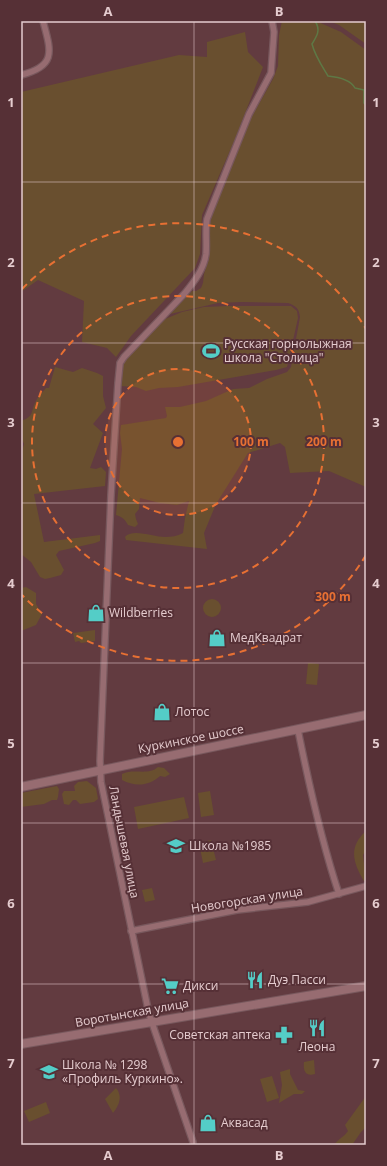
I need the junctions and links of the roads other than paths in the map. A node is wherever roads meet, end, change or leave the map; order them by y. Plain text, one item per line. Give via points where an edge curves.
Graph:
1 (43, 21) edge
2 (272, 21) edge
3 (21, 76) edge
4 (366, 715) edge
5 (298, 730) junction
6 (100, 770) junction
7 (21, 787) edge
8 (366, 886) edge
9 (340, 894) junction
10 (131, 931) junction
11 (366, 986) edge
12 (152, 1022) junction
13 (21, 1044) edge
14 (193, 1142) dead end

1 - 3 street via 50,53 40,69
2 - 6 street, Ландышевая улица via 274,32 271,73 249,114 207,219 206,254 200,272 185,293 130,349 120,363 109,537
4 - 5 main road, Куркинское шоссе
5 - 6 main road, Куркинское шоссе
5 - 9 street via 313,804
6 - 7 main road, Куркинское шоссе
6 - 10 street, Ландышевая улица
8 - 9 street, Новогорская улица
9 - 10 street, Новогорская улица via 308,902 237,910
10 - 12 street, Ландышевая улица
11 - 12 main road, Воротынская улица
12 - 13 main road, Воротынская улица
12 - 14 street, Ландышевая улица

